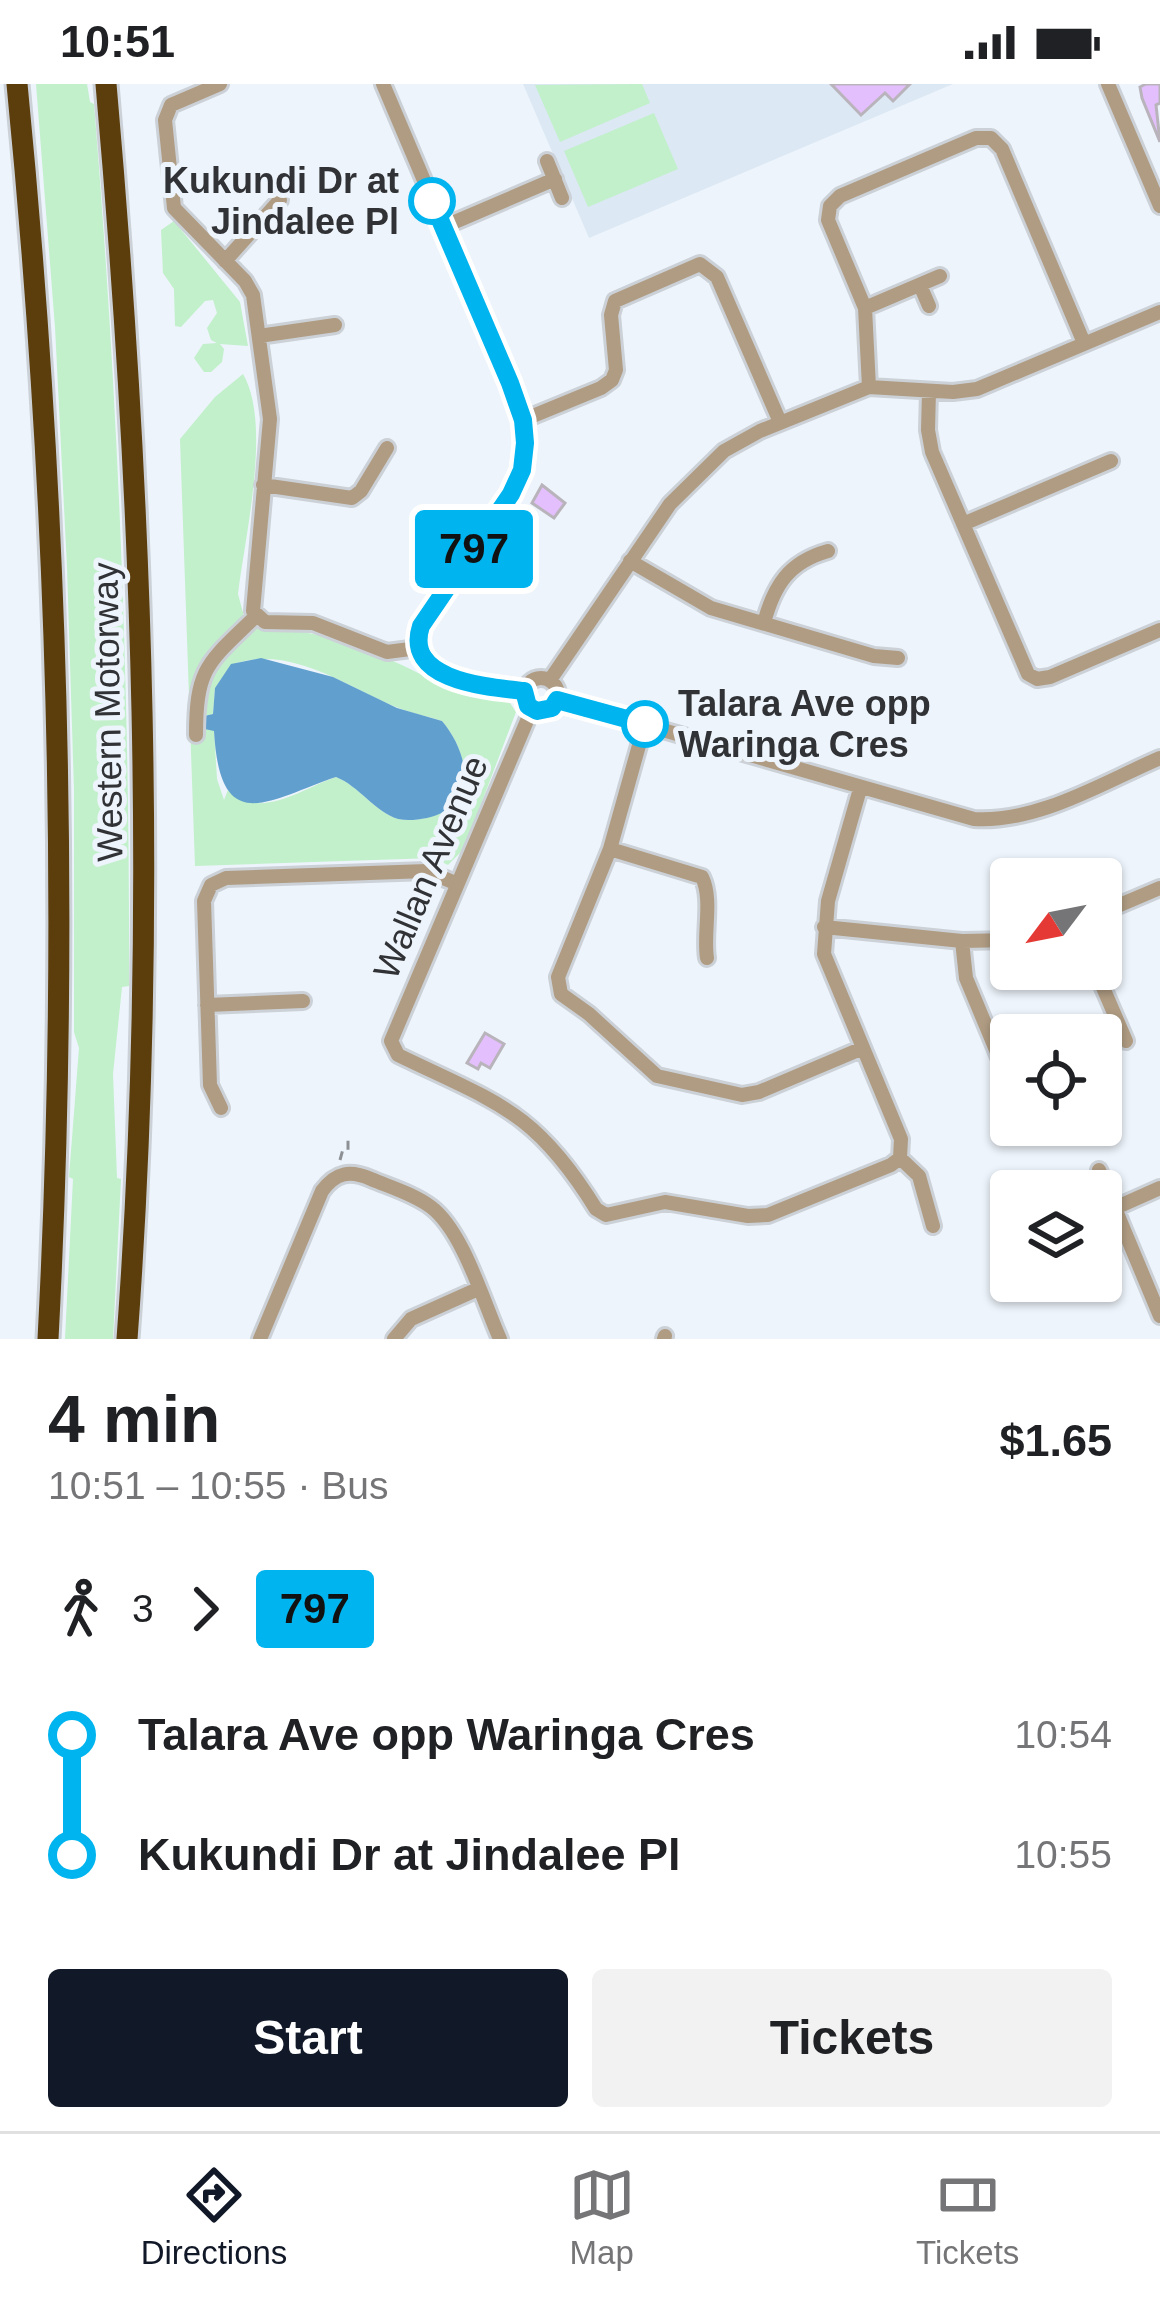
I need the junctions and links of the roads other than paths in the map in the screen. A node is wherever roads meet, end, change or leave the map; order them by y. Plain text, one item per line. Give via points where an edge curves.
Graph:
1 (17, 84) edge
2 (106, 84) edge
3 (220, 84) edge
4 (382, 84) edge
5 (1108, 84) edge
6 (547, 161) dead end
7 (554, 179) junction
8 (562, 198) dead end
9 (280, 200) dead end
10 (1160, 206) edge
11 (443, 226) junction
12 (225, 262) junction
13 (940, 276) dead end
14 (920, 285) junction
15 (929, 306) dead end
16 (865, 308) junction
17 (1160, 312) edge
18 (335, 325) dead end
19 (259, 337) junction
20 (1084, 344) junction
21 (869, 387) junction
22 (929, 391) junction
23 (523, 420) junction
24 (780, 422) junction
25 (387, 448) dead end
26 (1111, 460) dead end
27 (263, 485) junction
28 (963, 524) junction
29 (828, 551) dead end
30 (630, 561) junction
31 (256, 616) junction
32 (764, 623) junction
33 (1160, 630) edge
34 (418, 648) junction
35 (898, 658) dead end
36 (550, 680) junction
37 (524, 691) junction
38 (557, 700) junction
39 (532, 709) junction
40 (645, 724) junction
41 (196, 735) dead end
42 (1160, 758) edge
43 (860, 788) junction
44 (610, 849) junction
45 (455, 883) junction
46 (1160, 888) edge
47 (1122, 904) edge
48 (824, 927) junction
49 (962, 940) junction
50 (990, 940) edge
51 (707, 958) dead end
52 (1104, 990) edge
53 (303, 1001) dead end
54 (280, 1002) junction
55 (207, 1005) junction
56 (281, 1023) dead end
57 (990, 1036) edge
58 (1126, 1041) dead end
59 (863, 1048) junction
60 (221, 1108) dead end
61 (899, 1158) junction
62 (1160, 1188) edge
63 (1122, 1205) edge
64 (1122, 1225) edge
65 (933, 1226) dead end
66 (478, 1289) junction
67 (1160, 1316) edge
68 (48, 1339) edge
69 (128, 1339) edge
70 (260, 1339) edge
71 (394, 1339) edge
72 (500, 1339) edge

1 - 68 highway, Western Motorway via 42,401 56,758
2 - 69 highway, Western Motorway via 130,387 142,699 139,1115
3 - 12 street via 171,105 165,120 174,208
4 - 11 street
5 - 10 street
6 - 7 street
7 - 8 street
7 - 11 street
9 - 12 street
11 - 23 street
12 - 19 street via 251,290
13 - 14 street
14 - 15 street
14 - 16 street
16 - 20 street via 828,220 833,201 986,137 1002,149
16 - 21 street
17 - 20 street
18 - 19 street
19 - 27 street via 269,413
20 - 22 street via 977,389
21 - 22 street
21 - 24 street
22 - 28 street via 930,446
23 - 24 street via 608,385 616,370 615,301 700,265 717,277
23 - 34 street via 525,451 514,488 421,626
24 - 30 street via 702,469
25 - 27 street via 349,499
26 - 28 street
27 - 31 street
28 - 33 street via 1033,677
29 - 32 street via 788,572
30 - 32 street via 704,605
30 - 36 street
31 - 34 street via 313,623 383,651
31 - 41 street via 202,674
32 - 35 street
34 - 37 street via 442,673
36 - 37 street via 534,679
36 - 38 street
37 - 39 street
38 - 39 street via 547,711
38 - 40 street
39 - 45 street, Wallan Avenue
40 - 43 street
40 - 44 street
42 - 43 street via 1002,820 964,818
43 - 48 street
44 - 51 street via 702,877
44 - 59 street via 558,986 653,1074 749,1095
45 - 55 street via 427,872 218,880 204,901
45 - 61 street, Wallan Avenue via 392,1034 394,1050 520,1117 596,1209 606,1215 665,1202 768,1215
46 - 47 street
48 - 49 street
48 - 59 street via 826,964
49 - 50 street
49 - 57 street via 966,978
52 - 58 street
53 - 54 street
54 - 55 street
54 - 56 street
55 - 60 street via 210,1085
59 - 61 street via 902,1139
61 - 65 street via 919,1176
62 - 63 street
64 - 67 street
66 - 70 street via 437,1211 343,1174 322,1191
66 - 71 street via 411,1319
66 - 72 street

